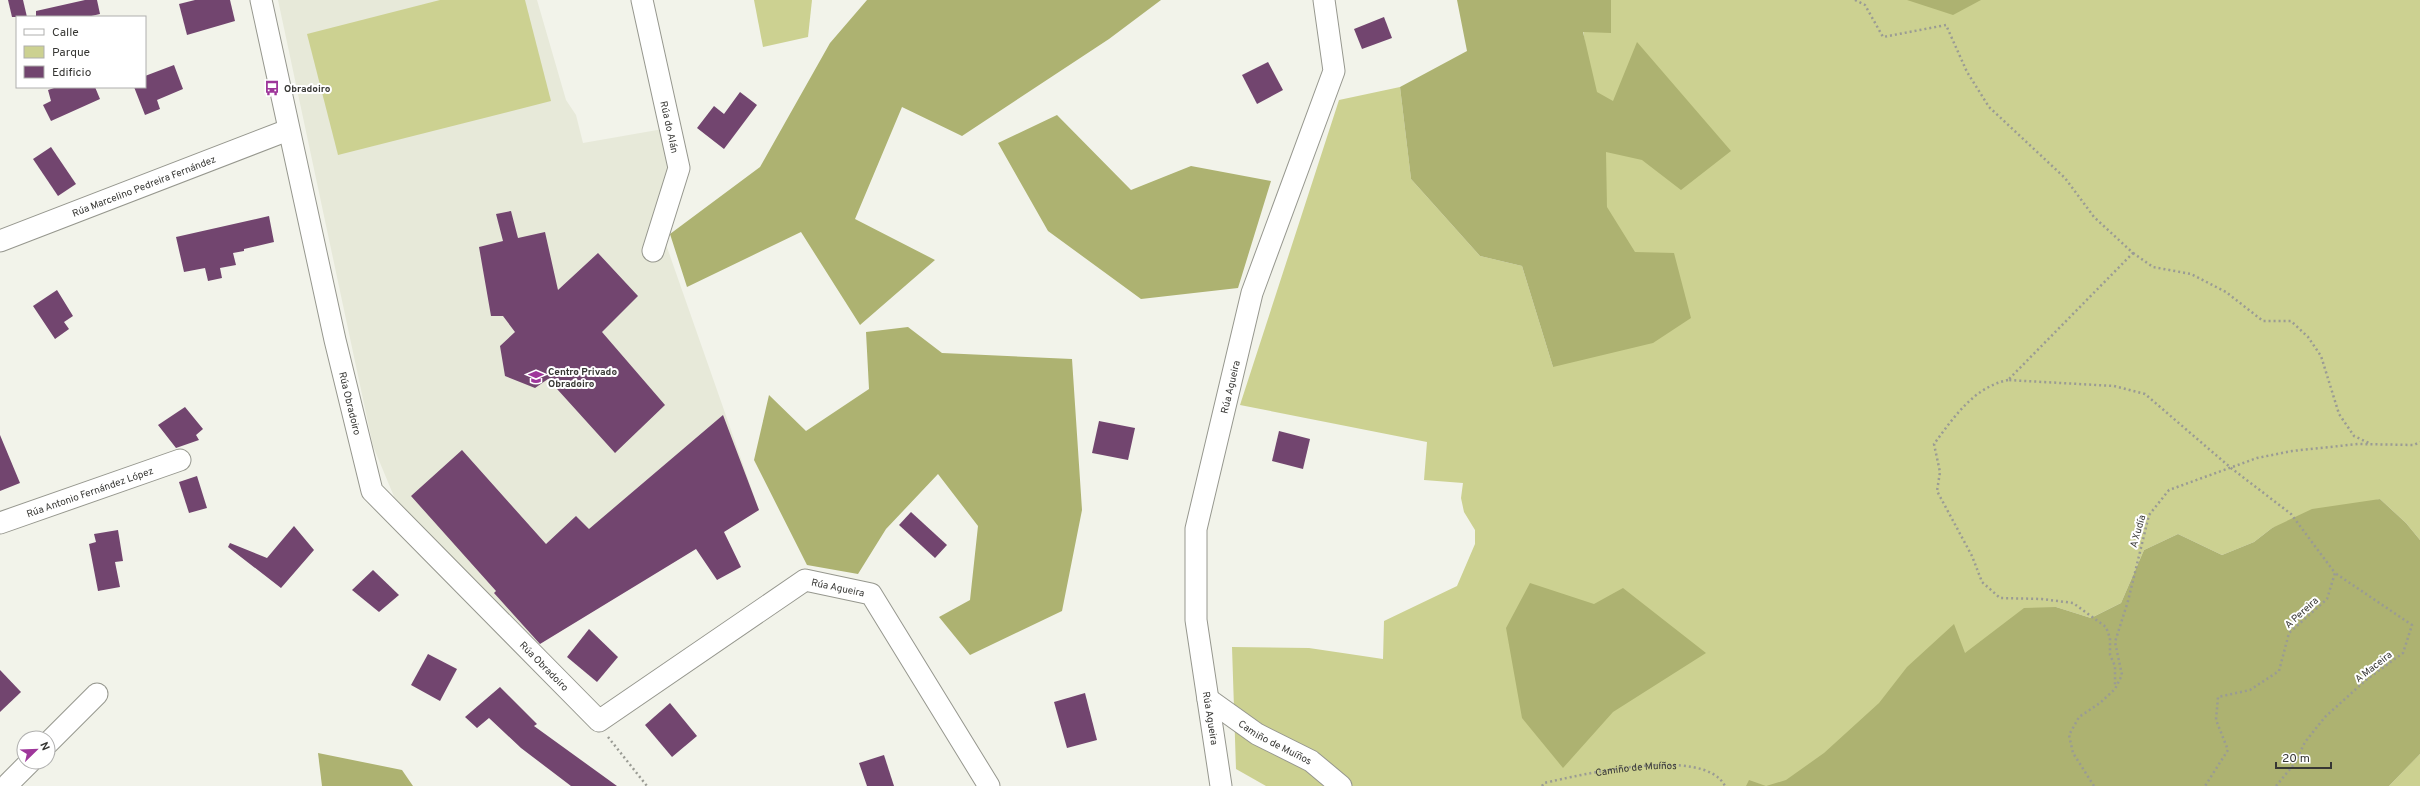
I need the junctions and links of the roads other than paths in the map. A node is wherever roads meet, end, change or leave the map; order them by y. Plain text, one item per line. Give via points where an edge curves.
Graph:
1 (261, 0) edge
2 (642, 0) edge
3 (1324, 0) edge
4 (288, 130) junction
5 (3, 236) edge
6 (653, 251) dead end
7 (180, 460) dead end
8 (0, 523) edge
9 (97, 694) dead end
10 (1208, 699) junction
11 (598, 721) joint
12 (56, 735) edge
13 (22, 770) edge
14 (6, 786) edge
15 (989, 786) edge
16 (1221, 786) edge
17 (1341, 786) edge

1 - 4 street, Rúa Obradoiro
2 - 6 street, Rúa do Alán via 679,168
3 - 10 street, Rúa Agueira via 1334,71 1252,293 1196,529 1196,620
4 - 5 street, Rúa Marcelino Pedreira Fernández
4 - 11 street, Rúa Obradoiro via 372,491
7 - 8 street, Rúa Antonio Fernández López
9 - 12 street
10 - 16 street, Rúa Agueira
10 - 17 street, Camiño de Muíños via 1257,734 1311,760
11 - 15 street, Rúa Agueira via 805,580 871,594
13 - 14 street

